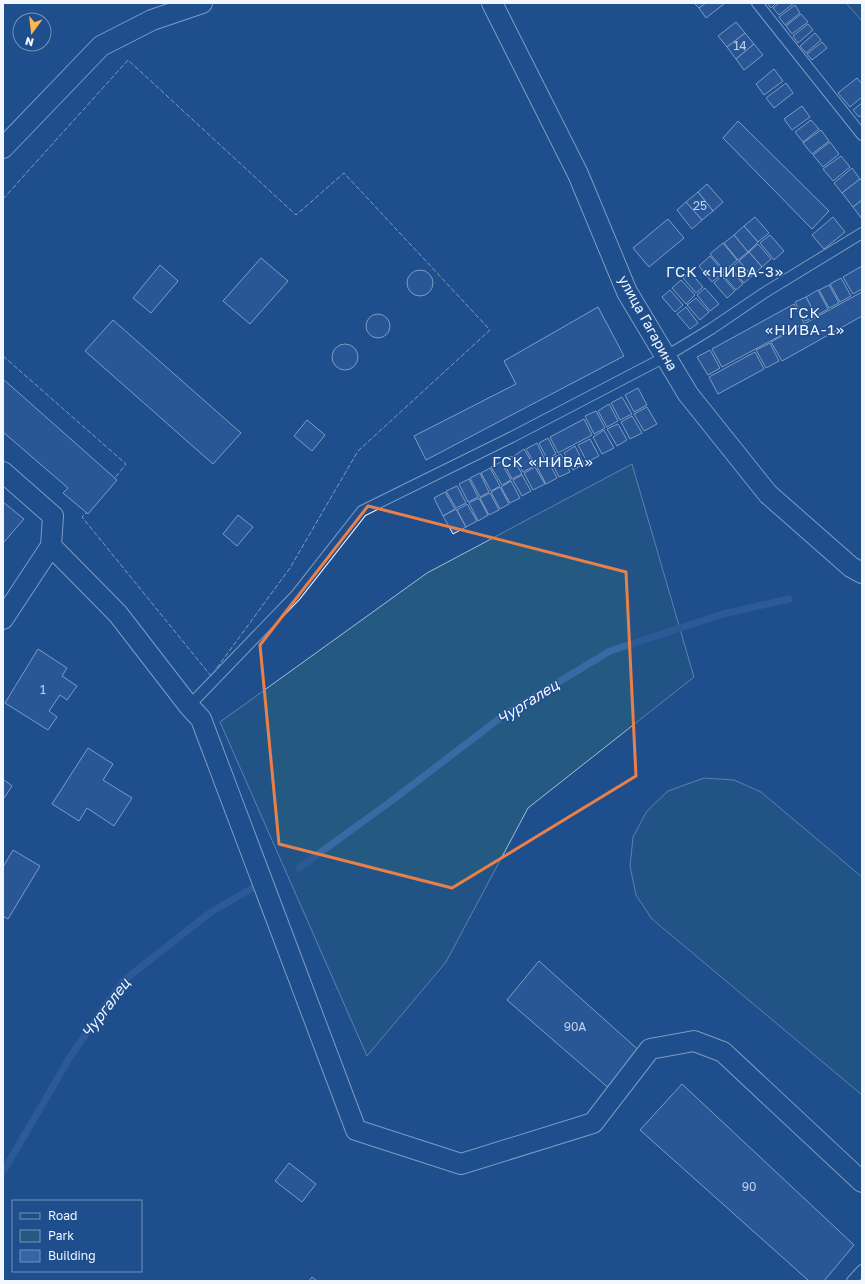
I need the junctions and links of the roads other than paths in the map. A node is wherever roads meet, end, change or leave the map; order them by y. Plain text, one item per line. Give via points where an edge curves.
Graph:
1 (202, 3) edge
2 (492, 3) edge
3 (756, 3) edge
4 (862, 135) edge
5 (3, 148) edge
6 (862, 233) edge
7 (665, 357) junction
8 (3, 472) edge
9 (51, 546) junction
10 (862, 573) edge
11 (3, 619) edge
12 (190, 706) junction
13 (862, 1182) edge
14 (862, 1270) edge
15 (852, 1281) edge

1 - 5 street via 152,20 101,46
2 - 7 street, улица Гагарина via 578,174 627,292
3 - 4 lane
6 - 7 lane
7 - 10 street, улица Гагарина via 688,394 768,494 851,567
7 - 12 lane via 362,511 296,595
8 - 9 street via 53,516
9 - 11 street
9 - 12 street via 118,614
12 - 13 street via 202,719 356,1130 461,1164 593,1123 650,1049 694,1040 723,1052
14 - 15 lane

